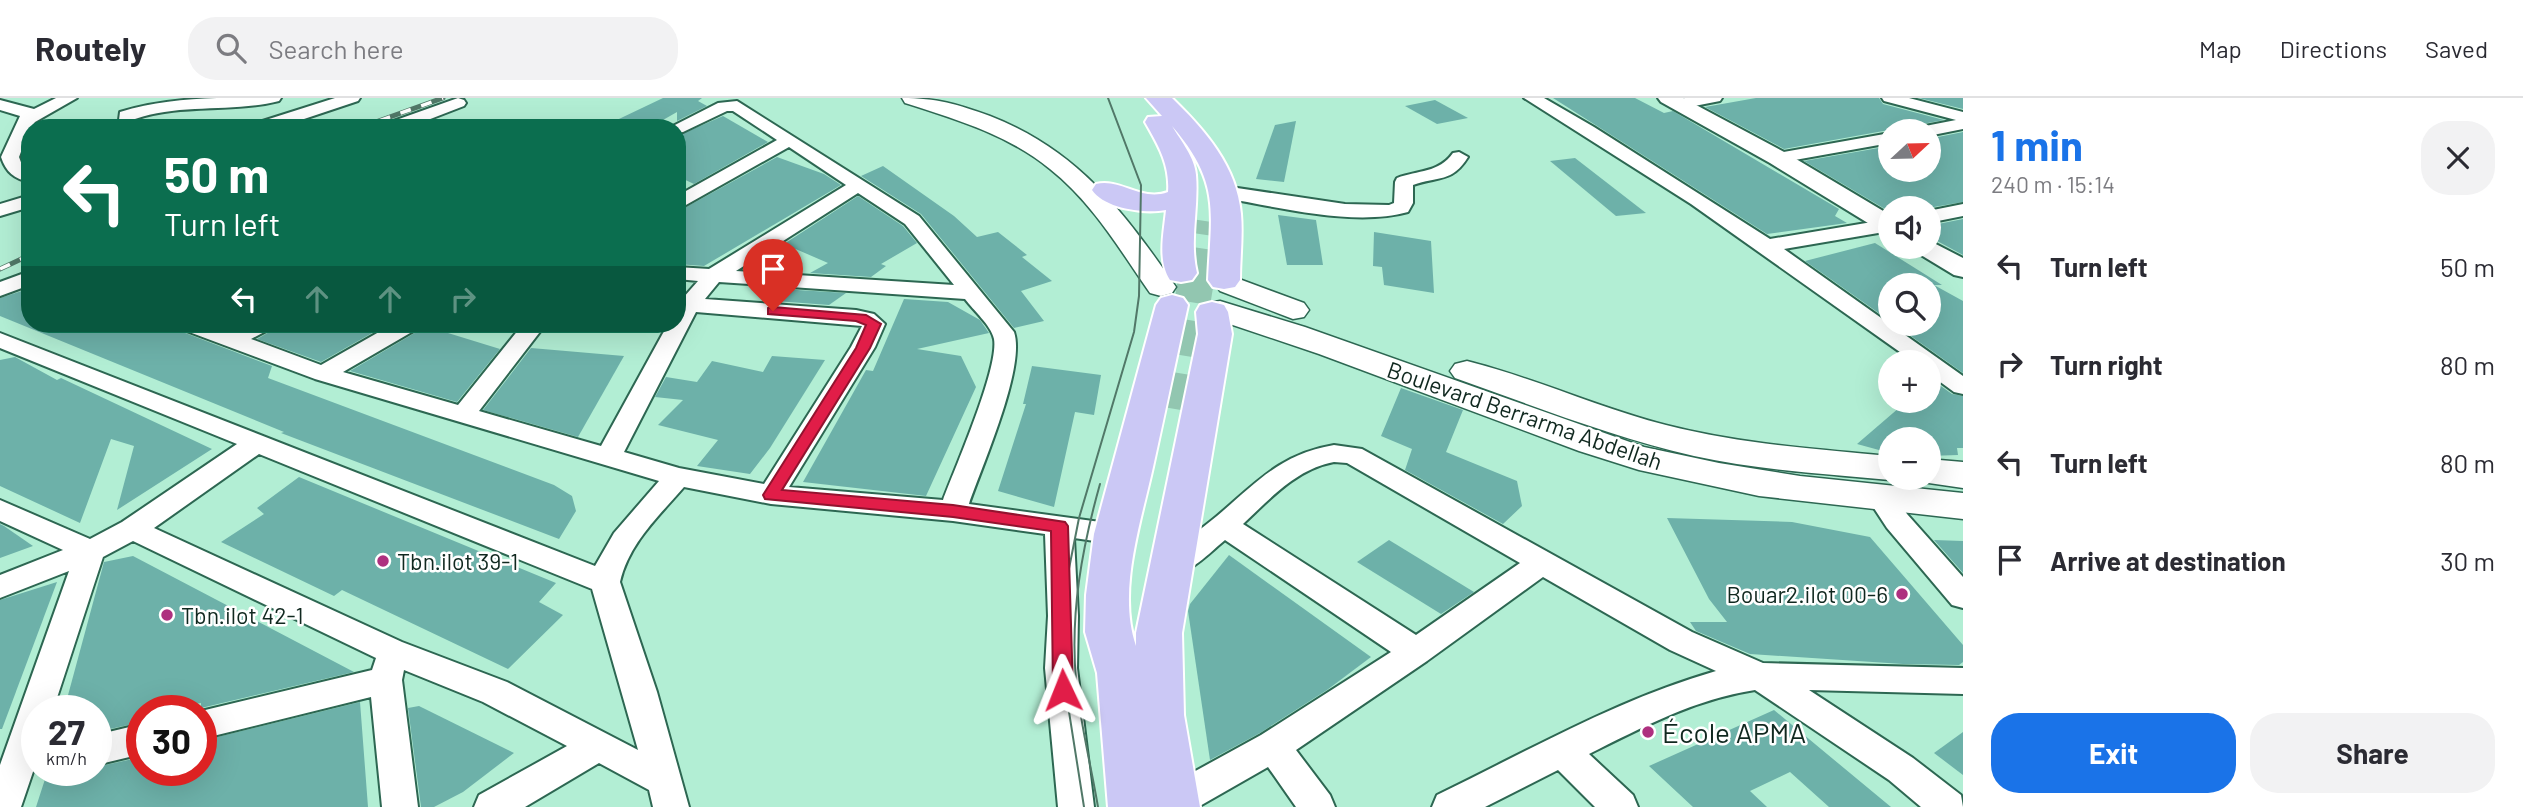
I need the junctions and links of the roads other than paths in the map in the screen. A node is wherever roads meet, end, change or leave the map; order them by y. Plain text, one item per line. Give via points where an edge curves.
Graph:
1 (69, 98) edge
2 (273, 98) edge
3 (352, 98) edge
4 (913, 98) edge
5 (939, 98) edge
6 (1532, 98) edge
7 (1714, 98) edge
8 (1890, 98) edge
9 (1674, 101) edge
10 (458, 103) dead end
11 (1148, 103) edge
12 (0, 105) edge
13 (1963, 117) edge
14 (28, 119) joint
15 (126, 119) edge
16 (287, 119) edge
17 (415, 119) edge
18 (686, 124) edge
19 (1963, 124) edge
20 (1941, 128) edge
21 (21, 133) edge
22 (789, 140) junction
23 (1878, 140) edge
24 (1197, 141) junction
25 (1459, 157) dead end
26 (1778, 158) junction
27 (5, 161) edge
28 (21, 171) edge
29 (859, 186) junction
30 (1106, 190) junction
31 (1224, 192) junction
32 (1182, 196) junction
33 (686, 199) edge
34 (21, 204) edge
35 (0, 210) edge
36 (1963, 210) edge
37 (1941, 214) edge
38 (1878, 219) edge
39 (1878, 228) edge
40 (1769, 245) junction
41 (1941, 256) edge
42 (1963, 269) edge
43 (686, 273) edge
44 (714, 275) junction
45 (21, 281) edge
46 (0, 290) edge
47 (1196, 291) junction
48 (971, 293) junction
49 (686, 302) edge
50 (686, 305) edge
51 (214, 333) edge
52 (245, 333) edge
53 (394, 333) edge
54 (529, 333) edge
55 (669, 333) edge
56 (232, 340) junction
57 (1, 341) edge
58 (323, 374) junction
59 (1963, 387) edge
60 (461, 416) junction
61 (258, 442) junction
62 (608, 457) junction
63 (1941, 472) edge
64 (1963, 475) edge
65 (678, 477) junction
66 (1878, 483) edge
67 (1888, 490) edge
68 (1909, 490) edge
69 (771, 495) junction
70 (1963, 506) edge
71 (0, 510) edge
72 (953, 511) junction
73 (1224, 525) junction
74 (1059, 526) junction
75 (132, 529) junction
76 (1115, 534) junction
77 (92, 551) junction
78 (1541, 564) junction
79 (1171, 566) junction
80 (605, 582) junction
81 (0, 587) edge
82 (1963, 597) edge
83 (1416, 652) junction
84 (388, 665) junction
85 (1140, 673) junction
86 (1760, 676) junction
87 (1963, 681) edge
88 (217, 719) edge
89 (598, 746) junction
90 (1273, 746) junction
91 (1562, 751) junction
92 (18, 769) edge
93 (668, 794) edge
94 (1160, 806) edge
95 (3, 807) edge
96 (400, 807) edge
97 (492, 807) edge
98 (1076, 807) edge
99 (1317, 807) edge
100 (1450, 807) edge
101 (1620, 807) edge
102 (1948, 807) edge

1 - 14 street
2 - 15 street via 174,105 143,110
3 - 16 street
4 - 47 main road via 997,128 1059,163 1121,229
5 - 30 main road via 1007,122 1049,143
6 - 40 street
7 - 9 street
8 - 13 street
9 - 26 street
10 - 17 street
11 - 24 main road
11 - 24 main road via 1187,150 1206,221 1209,186
11 - 32 main road via 1181,164
12 - 14 street via 25,111
18 - 22 street via 734,105
19 - 20 street
21 - 27 street
22 - 29 street
22 - 33 street
23 - 26 street
24 - 31 main road via 1219,172
25 - 31 street via 1446,172 1404,182 1405,202 1391,212
26 - 38 street
27 - 28 street
29 - 44 street
29 - 48 street via 912,220
30 - 32 main road via 1148,204
30 - 47 main road
31 - 47 main road via 1227,213
32 - 47 main road via 1177,252
34 - 35 street
36 - 37 street
39 - 40 street
40 - 59 street
41 - 42 street
43 - 44 street
44 - 48 street
44 - 49 street
45 - 46 street
47 - 66 main road, Boulevard Berrarma Abdellah via 1349,353 1636,457 1707,473
47 - 76 main road
47 - 79 main road via 1216,334
48 - 72 street via 1003,332 1006,355
50 - 69 street via 856,317 874,324
51 - 56 street
52 - 56 street
53 - 58 street
54 - 60 street
55 - 62 street
56 - 58 street
57 - 61 street
58 - 60 street
60 - 62 street
61 - 75 street
61 - 80 street
62 - 65 street
63 - 64 main road
65 - 69 street
65 - 80 street via 620,547
67 - 82 street via 1897,521
68 - 70 main road, Boulevard Berrarma Abdellah
69 - 72 street
71 - 77 street
72 - 74 street
73 - 78 street via 1288,468 1320,453 1337,451 1378,468
73 - 79 street
73 - 83 street
74 - 76 street
74 - 98 street via 1061,668
75 - 77 street
75 - 84 street
76 - 85 main road via 1108,620 1112,646
77 - 81 street
77 - 92 street
78 - 83 street
78 - 86 street via 1681,641
79 - 85 main road via 1161,618
80 - 93 street
83 - 90 street
84 - 88 street
84 - 89 street via 495,692
84 - 96 street
85 - 85 main road via 1146,641 1144,612 1175,410 1157,444 1124,594 1120,629
85 - 94 main road via 1158,715
86 - 87 street
86 - 91 street via 1693,689
86 - 102 street via 1901,769
89 - 93 street
89 - 97 street
90 - 94 street
90 - 99 street
91 - 100 street
91 - 101 street
92 - 95 street

